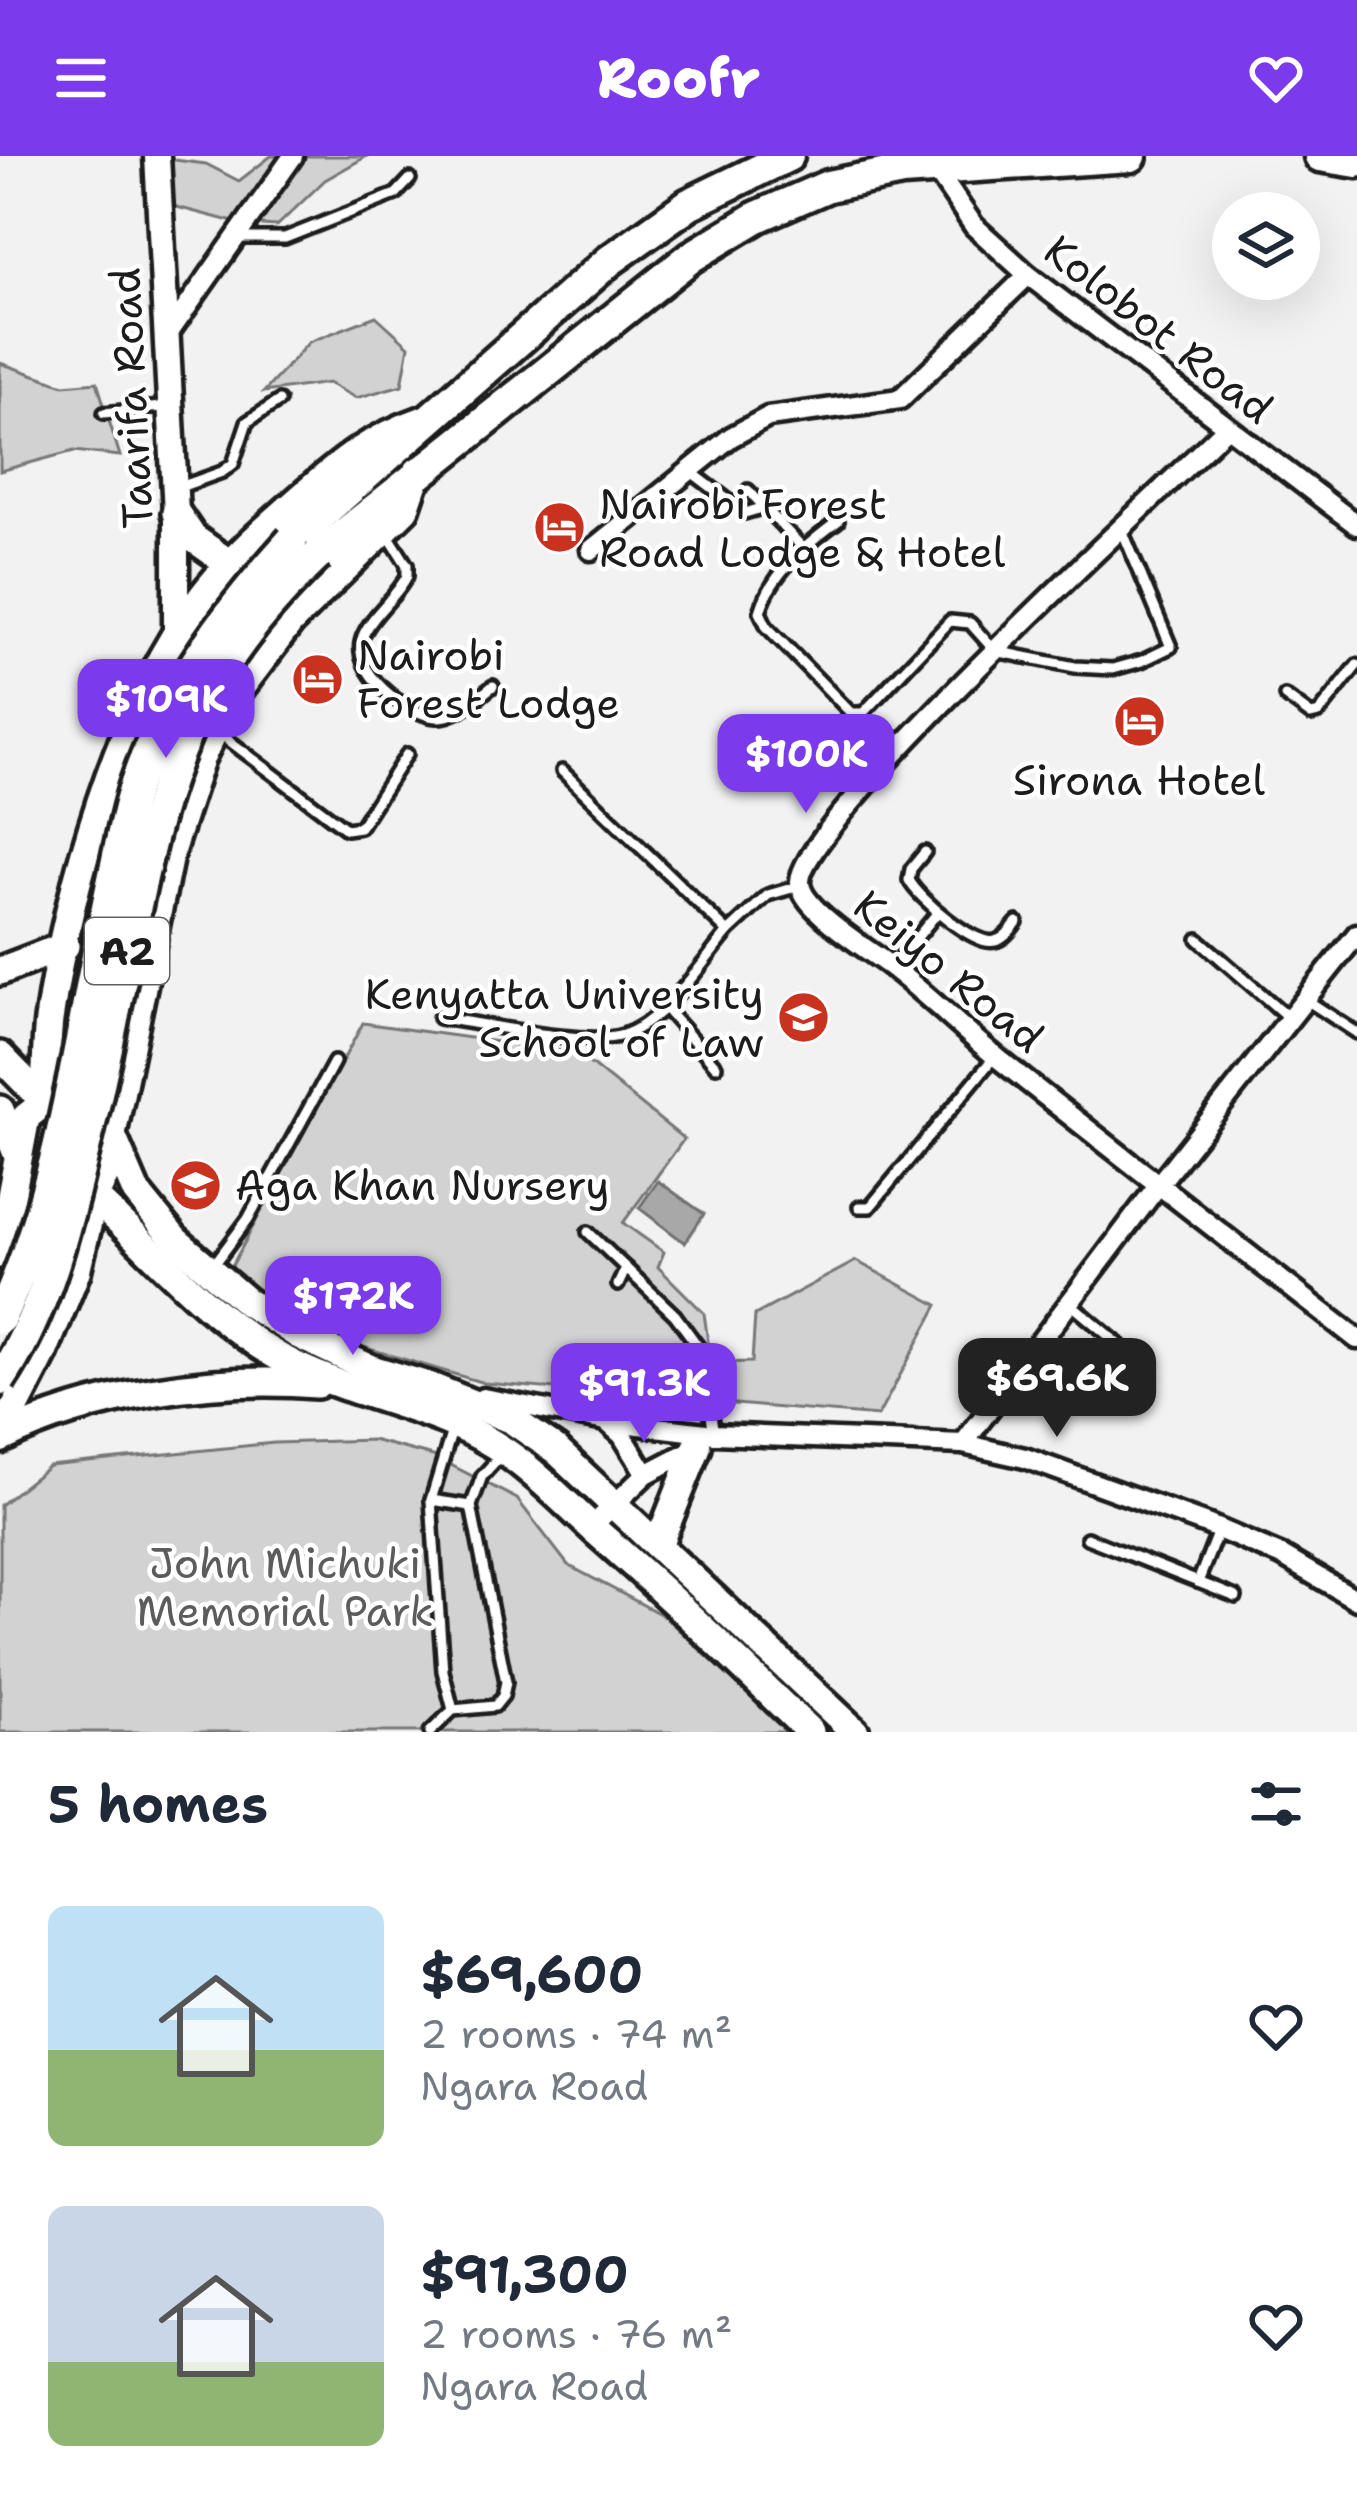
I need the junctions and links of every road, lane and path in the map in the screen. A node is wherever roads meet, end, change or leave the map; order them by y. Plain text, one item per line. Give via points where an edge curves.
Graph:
1 (158, 156) edge
2 (293, 156) edge
3 (788, 156) edge
4 (1131, 156) edge
5 (1321, 156) edge
6 (1357, 162) edge
7 (940, 163) edge
8 (410, 179) dead end
9 (236, 238) junction
10 (1028, 275) junction
11 (167, 334) junction
12 (279, 401) dead end
13 (170, 406) junction
14 (104, 413) dead end
15 (424, 420) junction
16 (1226, 428) junction
17 (418, 471) junction
18 (690, 471) junction
19 (748, 490) dead end
20 (175, 501) junction
21 (765, 507) junction
22 (838, 520) dead end
23 (1357, 525) edge
24 (1122, 530) junction
25 (385, 531) junction
26 (305, 547) junction
27 (803, 548) junction
28 (591, 550) dead end
29 (230, 564) junction
30 (176, 636) junction
31 (995, 651) junction
32 (1357, 665) edge
33 (494, 686) dead end
34 (1285, 696) dead end
35 (215, 730) junction
36 (407, 754) dead end
37 (562, 771) dead end
38 (925, 852) dead end
39 (799, 886) junction
40 (938, 912) junction
41 (1017, 922) dead end
42 (728, 932) junction
43 (1357, 934) edge
44 (1198, 939) dead end
45 (65, 946) junction
46 (892, 968) junction
47 (0, 971) edge
48 (1305, 999) junction
49 (665, 1008) junction
50 (439, 1018) dead end
51 (1290, 1018) junction
52 (1357, 1033) edge
53 (995, 1056) junction
54 (0, 1057) edge
55 (334, 1062) dead end
56 (716, 1066) dead end
57 (45, 1102) junction
58 (0, 1110) edge
59 (111, 1139) junction
60 (19, 1161) junction
61 (1159, 1184) junction
62 (94, 1197) junction
63 (859, 1207) dead end
64 (588, 1232) dead end
65 (0, 1254) edge
66 (626, 1268) junction
67 (210, 1270) junction
68 (618, 1285) dead end
69 (1072, 1304) junction
70 (0, 1318) edge
71 (1357, 1339) edge
72 (1128, 1352) dead end
73 (0, 1380) edge
74 (339, 1386) junction
75 (431, 1387) junction
76 (606, 1421) junction
77 (454, 1425) junction
78 (0, 1438) edge
79 (705, 1441) junction
80 (963, 1444) junction
81 (505, 1451) junction
82 (646, 1474) junction
83 (431, 1500) junction
84 (615, 1504) junction
85 (470, 1506) junction
86 (591, 1527) junction
87 (1219, 1529) junction
88 (1087, 1538) dead end
89 (658, 1545) junction
90 (1198, 1582) junction
91 (1236, 1597) dead end
92 (1357, 1600) edge
93 (453, 1710) junction
94 (430, 1732) edge
95 (810, 1732) edge
96 (854, 1732) edge

1 - 11 street, Taarifa Road
2 - 9 street
3 - 15 main road, A2 via 658,224
4 - 7 main road, A2
5 - 6 main road
7 - 10 street, Kolobot Road via 974,226
7 - 17 main road, A2 via 828,186 757,217 691,257
8 - 9 lane via 396,194 285,238
9 - 11 street
10 - 16 street, Kolobot Road
10 - 18 street via 900,399 768,417
11 - 13 street, Taarifa Road
12 - 20 lane via 247,422 233,464
13 - 14 lane
13 - 20 street, Taarifa Road
15 - 26 main road, A2
15 - 29 main road via 353,452
16 - 23 street, Kolobot Road
16 - 24 street, Keiyo Road
17 - 25 main road via 405,509
17 - 26 main road, A2
18 - 21 lane via 745,513
18 - 28 street
19 - 21 lane
20 - 29 main road via 202,547
20 - 30 street, Taarifa Road
21 - 27 lane
22 - 27 lane
24 - 31 street, Keiyo Road
24 - 31 lane via 1171,647 1113,668
25 - 33 lane via 407,576 363,635 366,668 386,691 435,717 452,715
25 - 35 main road via 290,622
26 - 70 main road, A2, bridge via 219,626 181,685 135,786 50,1182
26 - 73 main road, A2, bridge via 204,697 178,752 142,869 73,1197 35,1311
27 - 31 lane via 766,592 760,612 851,713 863,713 950,621 970,622
29 - 30 main road
30 - 45 main road via 117,763
31 - 39 street, Keiyo Road via 826,834
32 - 34 lane via 1318,713
35 - 36 lane via 346,829 360,826
35 - 59 main road via 169,855
37 - 42 lane
38 - 40 lane via 908,880
39 - 42 lane via 768,895
39 - 46 street, Keiyo Road via 806,901
40 - 41 lane via 983,941
40 - 46 lane
42 - 49 lane
43 - 48 street
44 - 51 lane
45 - 47 main road
45 - 57 main road via 49,1022
46 - 53 street, Keiyo Road
48 - 51 street
48 - 52 lane
49 - 50 lane via 625,1035 592,1038
49 - 56 lane
51 - 61 street
53 - 61 street, Keiyo Road
53 - 63 lane via 870,1207
54 - 57 main road
55 - 67 lane via 248,1219
57 - 59 main road via 65,1092 89,1098
57 - 60 main road via 26,1117
58 - 60 main road
59 - 62 main road via 111,1162
59 - 67 main road via 136,1192
60 - 62 main road via 34,1189 58,1201
60 - 65 main road
61 - 69 street
61 - 71 street, Keiyo Road
62 - 74 main road via 244,1335
62 - 78 main road via 76,1272
64 - 66 lane
66 - 68 lane
66 - 79 lane via 700,1349
67 - 75 main road via 299,1335
69 - 72 lane
69 - 80 street
74 - 77 main road
74 - 78 main road via 277,1381 135,1394
75 - 76 street
75 - 84 main road via 512,1420
76 - 79 street
76 - 82 street
77 - 81 main road
77 - 83 lane
79 - 80 street
79 - 82 street
79 - 89 main road
80 - 87 street via 1025,1458
81 - 85 lane
81 - 86 main road
82 - 84 street
83 - 85 lane
83 - 93 lane
84 - 86 street
84 - 89 main road
85 - 93 lane via 506,1682 494,1706
86 - 95 main road
87 - 90 lane
87 - 92 street
88 - 90 lane
89 - 96 main road
90 - 91 lane
93 - 94 lane

